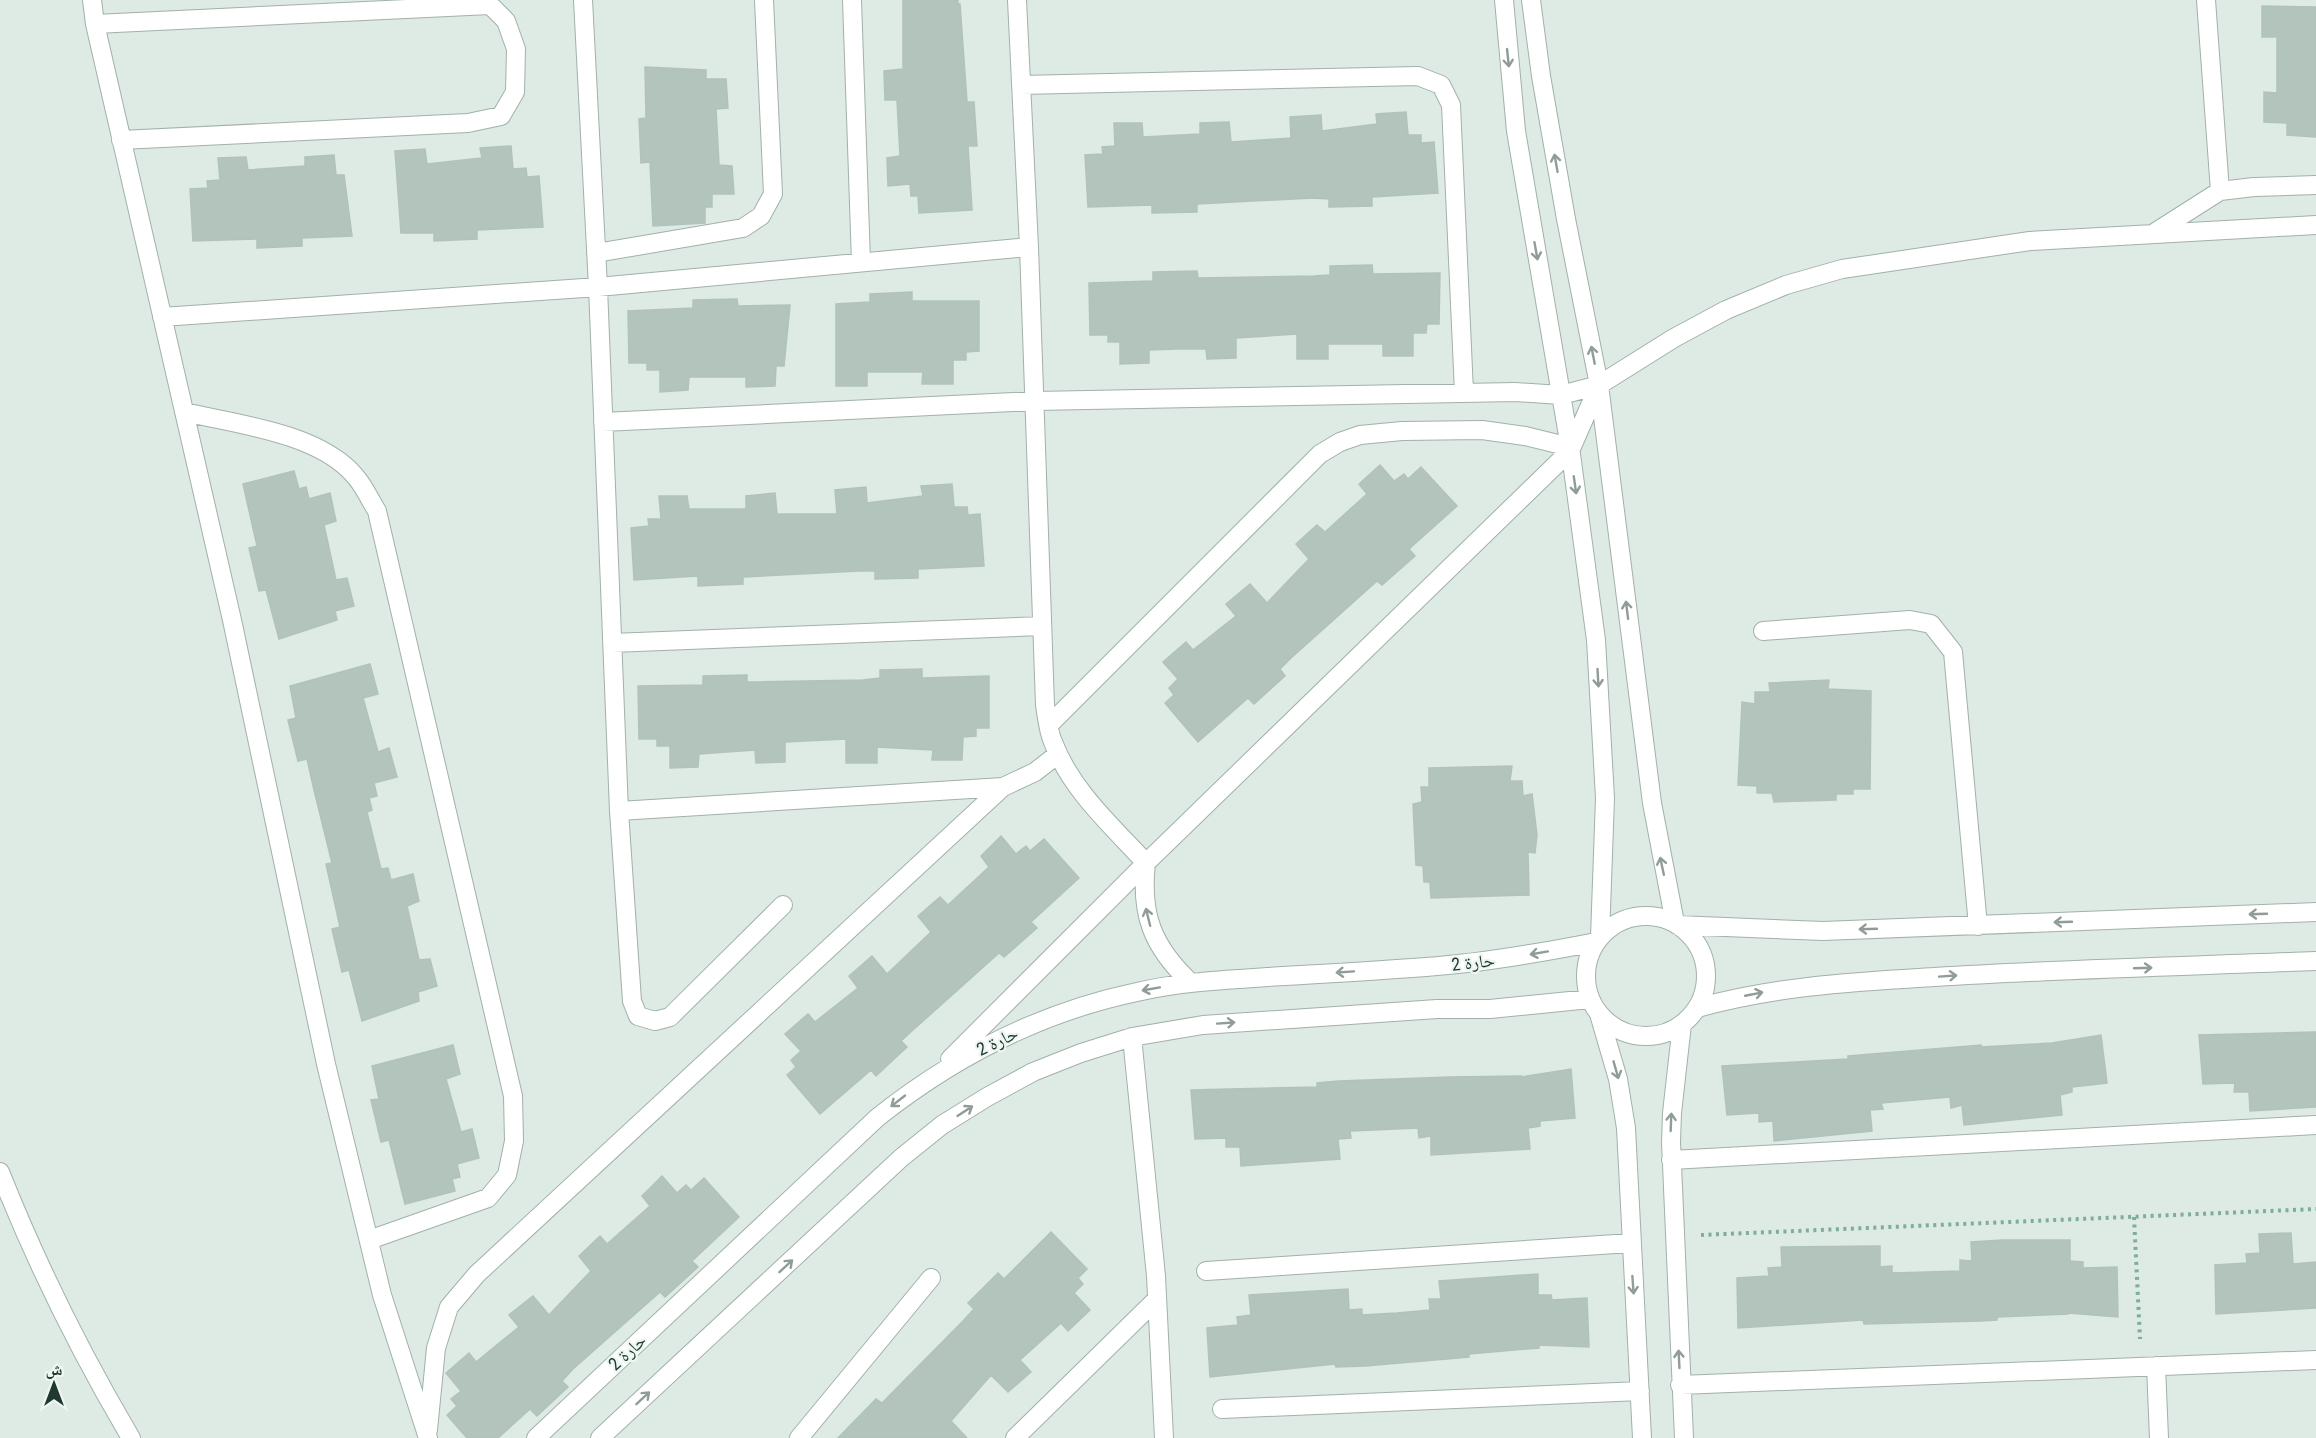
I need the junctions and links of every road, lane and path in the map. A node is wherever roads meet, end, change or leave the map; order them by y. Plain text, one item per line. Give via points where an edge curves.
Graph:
1 (92, 0) edge
2 (583, 0) edge
3 (764, 0) edge
4 (852, 0) edge
5 (1017, 0) edge
6 (1504, 0) edge
7 (1532, 0) edge
8 (2206, 0) edge
9 (95, 24) junction
10 (1021, 85) junction
11 (121, 140) junction
12 (2316, 185) edge
13 (2220, 191) junction
14 (2316, 225) edge
15 (2153, 234) junction
16 (1029, 247) junction
17 (596, 253) junction
18 (861, 262) junction
19 (598, 286) junction
20 (162, 317) junction
21 (1599, 385) junction
22 (1464, 392) junction
23 (1561, 395) junction
24 (1035, 400) junction
25 (184, 412) junction
26 (603, 422) junction
27 (1570, 449) junction
28 (1042, 626) junction
29 (1763, 632) dead end
30 (612, 643) junction
31 (1049, 725) junction
32 (1058, 754) junction
33 (1003, 787) junction
34 (619, 811) junction
35 (1146, 863) junction
36 (783, 905) dead end
37 (2316, 912) edge
38 (1676, 924) junction
39 (1978, 926) junction
40 (1598, 939) junction
41 (2316, 961) edge
42 (1190, 982) junction
43 (1595, 1007) junction
44 (1697, 1008) junction
45 (1682, 1024) junction
46 (1132, 1037) junction
47 (934, 1076) junction
48 (2316, 1125) edge
49 (1671, 1160) junction
50 (0, 1172) edge
51 (2316, 1209) edge
52 (2134, 1217) junction
53 (1674, 1236) junction
54 (369, 1240) junction
55 (1631, 1243) junction
56 (1206, 1271) dead end
57 (930, 1278) dead end
58 (1156, 1300) junction
59 (2316, 1360) edge
60 (2148, 1366) junction
61 (1680, 1385) junction
62 (1640, 1391) junction
63 (1222, 1409) dead end
64 (131, 1438) edge
65 (428, 1438) edge
66 (536, 1438) edge
67 (600, 1438) edge
68 (799, 1438) edge
69 (1015, 1438) edge
70 (1164, 1438) edge
71 (1642, 1438) edge
72 (1684, 1438) edge
73 (2159, 1438) edge

1 - 9 street
2 - 17 street
3 - 17 street via 773,194 761,216 743,228
4 - 18 street
5 - 10 street
6 -> 23 street via 1516,131
21 -> 7 street via 1541,76
8 - 13 street
9 - 11 street
9 - 11 street via 490,5 506,21 516,49 515,92 501,116 468,123
10 - 16 street
10 - 22 street via 1418,76 1441,85 1451,105
11 - 20 street
12 - 13 street
13 - 15 street
14 - 15 street
15 - 21 street via 2030,241 1842,269 1786,285 1726,310
16 - 18 street
16 - 24 street
17 - 19 street
18 - 19 street
19 - 20 street
19 - 26 street
20 - 25 street
21 - 23 street
21 - 27 street
38 -> 21 street via 1652,803
22 - 23 street
22 - 24 street
23 - 27 street
24 - 26 street
24 - 28 street
25 - 54 street via 235,631 326,1064
25 - 54 street via 295,438 325,451 354,475 377,511 513,1096 514,1141 507,1175 488,1198
26 - 30 street
27 - 31 street via 1525,436 1482,430 1402,431 1360,435 1340,442 1320,454
27 - 35 street
27 -> 40 street via 1597,651 1605,798
28 - 30 street
28 - 31 street
29 - 39 street via 1910,620 1931,624 1953,652
30 - 34 street
31 - 32 street
32 - 33 street via 1035,772
32 - 35 street via 1088,800
33 - 34 street
33 - 65 street via 477,1274 449,1306 436,1348
34 - 36 street via 632,1001 638,1016 655,1021 670,1017
42 -> 35 street via 1174,967 1151,929 1145,907
35 - 47 street
37 -> 39 street
39 -> 38 street via 1822,931
38 - 40 street via 1662,918 1635,917 1610,927
38 - 44 street via 1694,941 1704,962 1704,993
40 -> 42 street, حارة 2 via 1466,963
40 - 43 street via 1586,970 1586,985
44 -> 41 street via 1762,992 1829,984
42 -> 47 street, حارة 2 via 1136,992 1031,1025
43 - 45 street via 1617,1028 1638,1035 1668,1032
46 -> 43 street via 1203,1025 1437,1010
43 -> 55 street via 1623,1103
44 - 45 street
49 -> 45 street
46 - 58 street
67 -> 46 street via 942,1125 1033,1072
47 -> 66 street, حارة 2 via 878,1117
48 - 49 street
49 - 53 street
50 - 64 street via 40,1269
51 - 52 path
52 - 53 path
52 - 60 path
61 -> 53 street
54 - 65 street via 382,1295
55 - 56 street
55 -> 62 street
57 - 68 street
58 - 69 street
58 - 70 street
59 - 60 street
60 - 61 street
60 - 73 street
61 - 72 street
62 - 63 street
62 - 71 street

